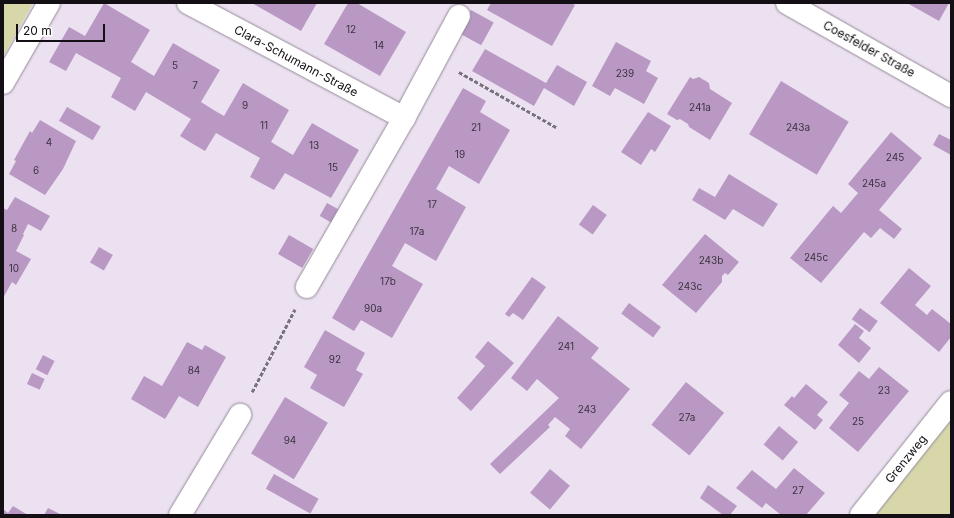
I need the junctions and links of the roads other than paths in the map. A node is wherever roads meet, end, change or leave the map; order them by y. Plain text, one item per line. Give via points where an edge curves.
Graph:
1 (49, 3) edge
2 (188, 3) edge
3 (787, 3) edge
4 (459, 16) dead end
5 (3, 83) edge
6 (951, 96) edge
7 (404, 118) junction
8 (307, 287) road end
9 (951, 402) edge
10 (240, 415) road end
11 (180, 515) edge
12 (861, 515) edge

1 - 5 street
2 - 7 street, Clara-Schumann-Straße
3 - 6 street, Coesfelder Straße
4 - 7 street
7 - 8 street
9 - 12 street, Grenzweg
10 - 11 street

